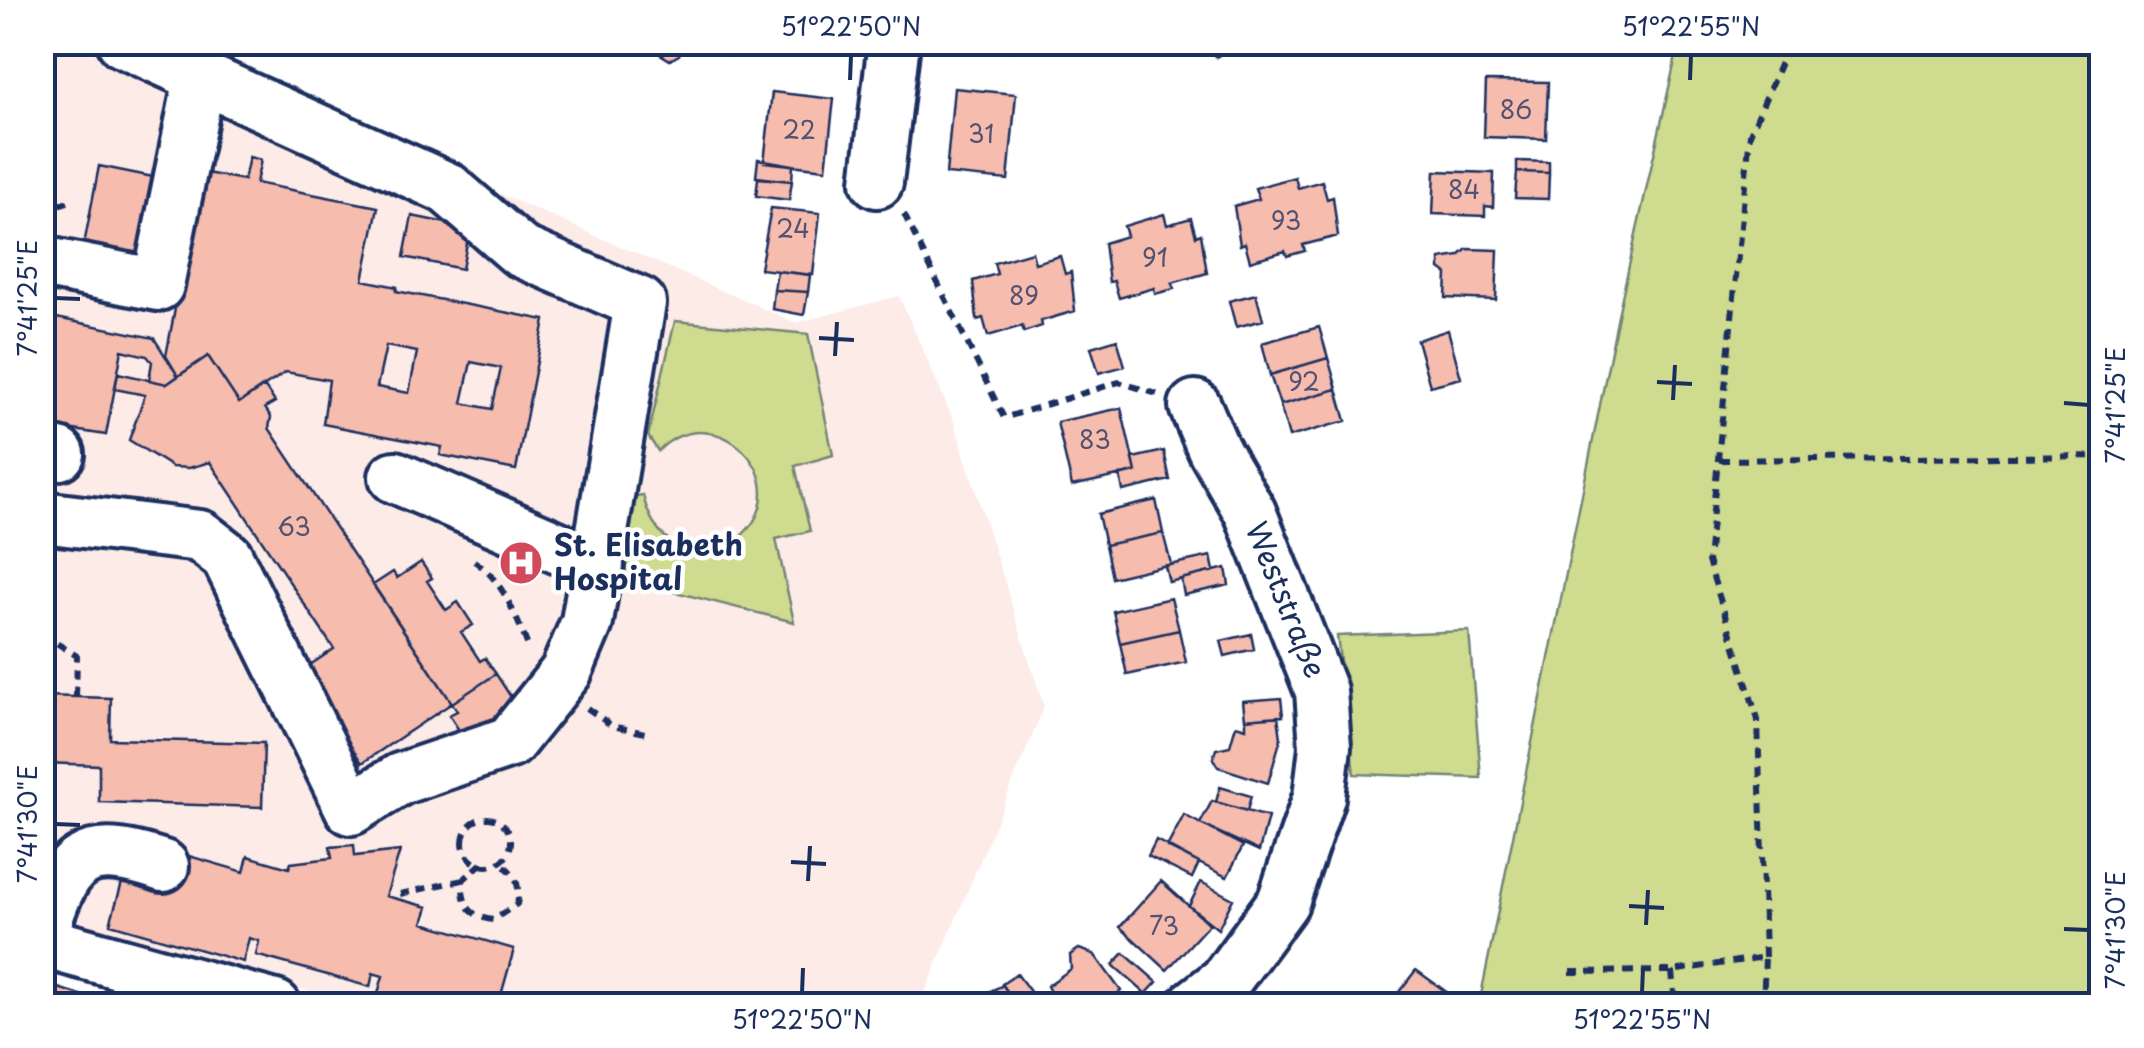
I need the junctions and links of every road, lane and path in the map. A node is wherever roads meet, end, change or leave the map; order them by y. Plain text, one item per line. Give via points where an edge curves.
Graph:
1 (123, 42) edge
2 (894, 42) edge
3 (1790, 42) edge
4 (200, 78) junction
5 (878, 182) joint
6 (68, 202) dead end
7 (42, 210) edge
8 (42, 262) edge
9 (1196, 406) joint
10 (2102, 456) edge
11 (1719, 460) junction
12 (395, 477) dead end
13 (42, 517) edge
14 (460, 553) dead end
15 (598, 565) junction
16 (42, 634) edge
17 (555, 686) junction
18 (76, 697) dead end
19 (650, 734) dead end
20 (482, 863) junction
21 (500, 863) junction
22 (163, 866) dead end
23 (463, 880) junction
24 (400, 894) dead end
25 (42, 938) edge
26 (1765, 957) junction
27 (1672, 971) junction
28 (1570, 972) dead end
29 (275, 1006) edge
30 (1193, 1006) edge
31 (1675, 1006) edge
32 (1764, 1006) edge

1 - 4 street
2 - 5 street
3 - 11 path via 1750,134
4 - 8 street via 158,285
4 - 15 street via 447,188 520,252 640,303 628,469
5 - 9 path via 911,223 1004,418 1118,382
6 - 7 path
9 - 30 street, Weststraße via 1250,512 1321,691 1325,747 1320,797 1283,902 1225,981
10 - 11 path
11 - 26 path via 1708,561 1758,720
12 - 15 street
13 - 17 street via 200,536 227,557 351,809 400,779 510,742
14 - 17 path via 485,568 513,610 532,658
15 - 17 street via 587,622
16 - 18 path via 76,656
17 - 19 path via 612,726
20 - 21 path
20 - 21 path via 462,851 462,837 471,824 489,819 511,834 512,848
20 - 23 path
21 - 23 path via 520,892 504,916 493,920 470,911 462,899
22 - 25 street via 117,852 80,858 65,873
23 - 24 path
25 - 29 street
26 - 27 path
26 - 32 path
27 - 28 path
27 - 31 path

